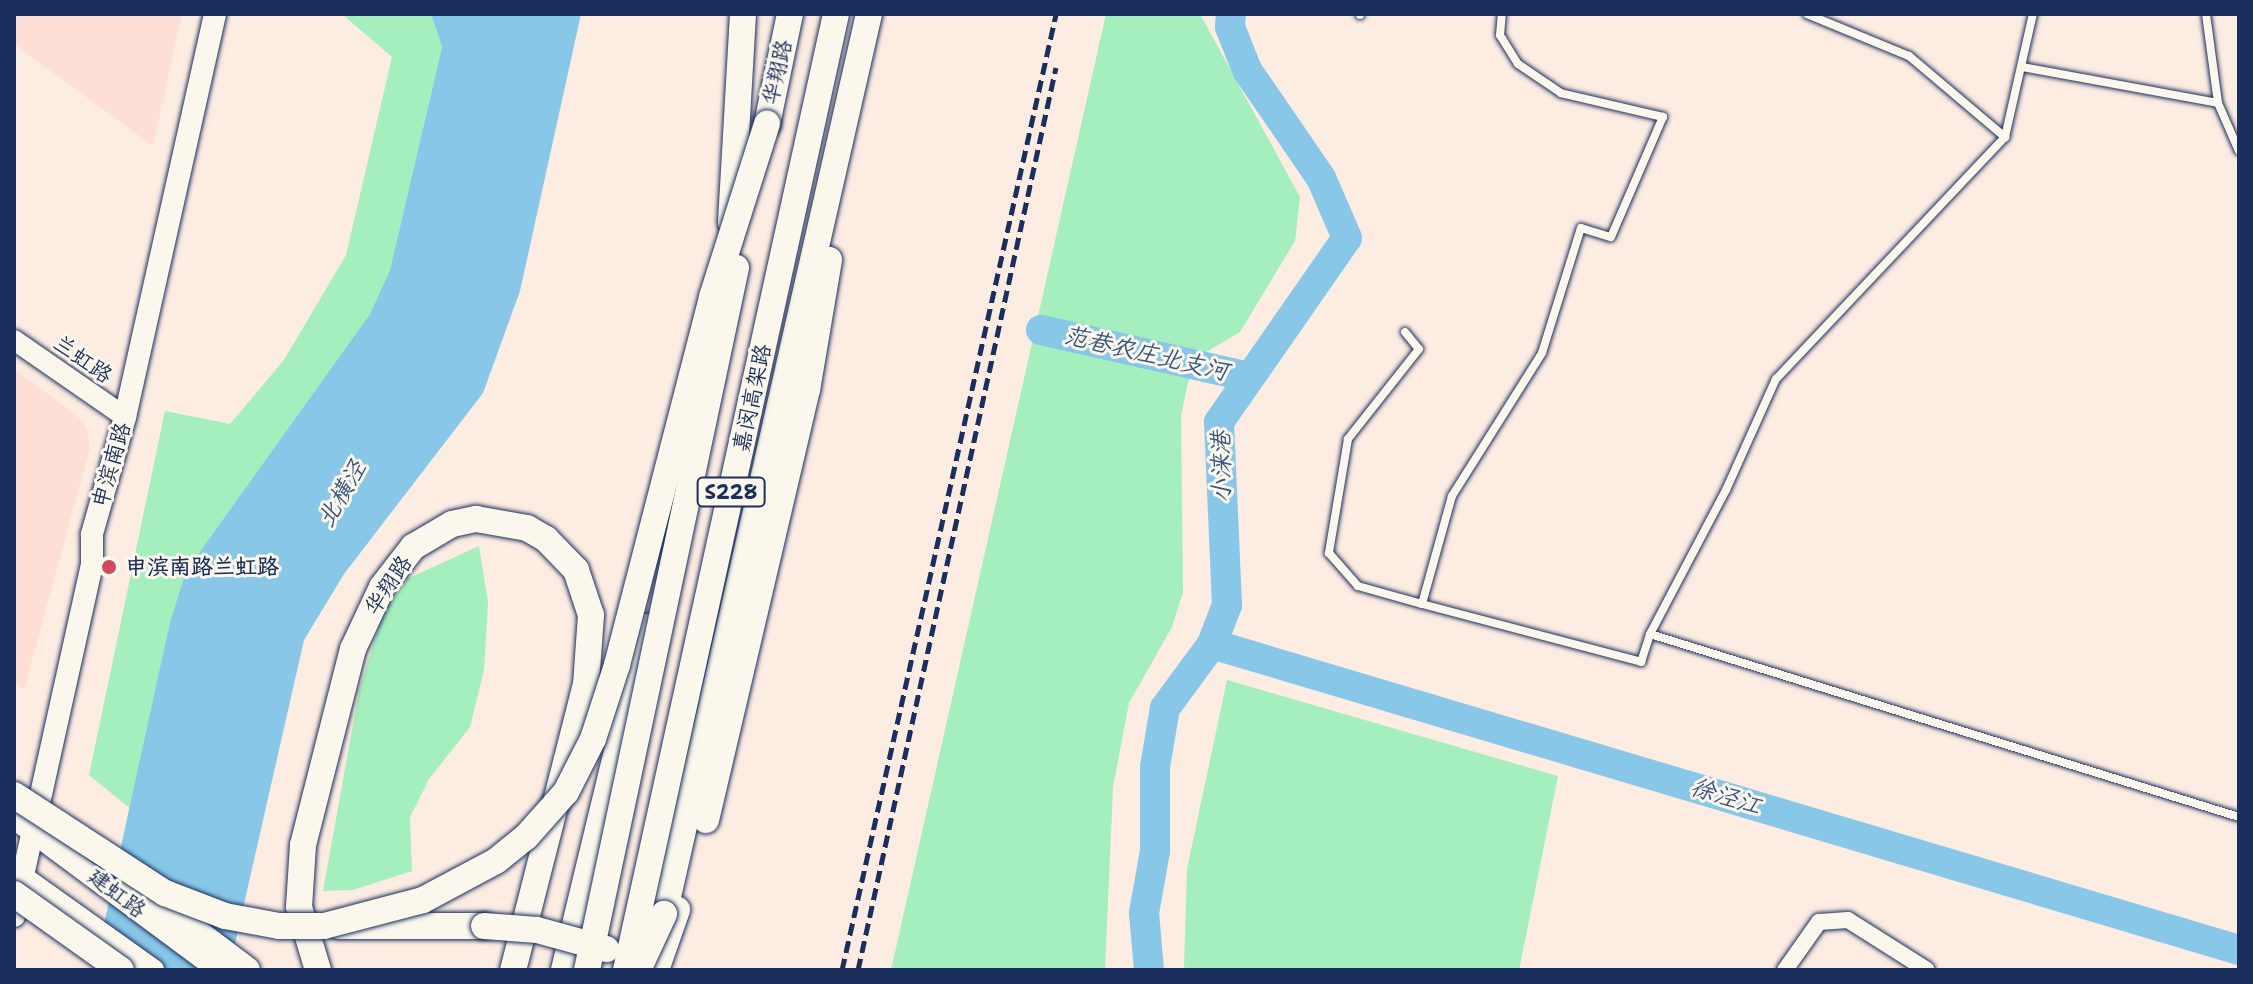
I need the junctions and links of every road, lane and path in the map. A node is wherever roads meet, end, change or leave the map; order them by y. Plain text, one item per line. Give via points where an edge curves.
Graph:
1 (215, 14) edge
2 (743, 14) edge
3 (790, 14) edge
4 (835, 14) edge
5 (869, 14) edge
6 (1502, 14) edge
7 (1807, 14) edge
8 (2033, 14) edge
9 (2206, 14) edge
10 (2022, 67) junction
11 (2218, 103) junction
12 (767, 124) junction
13 (2239, 125) edge
14 (843, 126) junction
15 (2229, 128) junction
16 (2005, 137) junction
17 (2239, 151) edge
18 (728, 280) junction
19 (1405, 332) dead end
20 (14, 340) edge
21 (125, 417) junction
22 (1422, 604) junction
23 (1650, 634) junction
24 (14, 795) edge
25 (2239, 817) edge
26 (22, 823) edge
27 (69, 835) junction
28 (17, 881) edge
29 (14, 914) edge
30 (324, 926) junction
31 (92, 970) edge
32 (121, 970) edge
33 (153, 970) edge
34 (219, 970) edge
35 (247, 970) edge
36 (318, 970) edge
37 (513, 970) edge
38 (564, 970) edge
39 (587, 970) edge
40 (626, 970) edge
41 (640, 970) edge
42 (656, 970) edge
43 (1785, 970) edge
44 (1927, 970) edge

1 - 21 main road, 申滨南路
2 - 18 main road
3 - 12 main road, 嘉闵高架路 / S228
3 - 18 main road, 华翔路
4 - 40 main road, 嘉闵高架路 / S228, bridge
4 - 41 main road, 华翔路
5 - 14 main road
6 - 22 lane via 1500,35 1518,64 1561,93 1663,117 1611,237 1581,228 1542,353 1452,496
7 - 16 lane via 1909,56
8 - 10 lane
9 - 11 lane
10 - 11 lane
10 - 16 lane
11 - 15 lane
12 - 30 main road, bridge via 712,297 617,665 593,739 566,792 526,837 456,883 386,912
12 - 39 main road, 嘉闵高架路 / S228, bridge
13 - 15 lane
14 - 41 main road, bridge via 697,783 664,914
14 - 42 main road via 820,326 770,555 703,832
15 - 17 lane
16 - 23 lane via 1776,379 1726,490
18 - 38 main road, 华翔路
19 - 22 lane via 1419,349 1348,439 1329,553 1358,586
20 - 21 street, 兰虹路
21 - 26 main road, 申滨南路
22 - 23 lane via 1641,662
23 - 25 lane
24 - 27 main road, bridge
26 - 28 main road, 申滨南路
26 - 34 main road, 建虹路
27 - 30 main road, bridge via 165,893 225,916 279,926
27 - 35 main road, bridge
28 - 29 main road, 申滨南路
28 - 32 main road, bridge
28 - 33 main road, 建虹路
29 - 31 main road
30 - 41 main road, bridge via 537,930 603,947
36 - 37 main road, 华翔路 via 299,907 303,845 342,682 365,620 398,564 429,534 476,519 527,528 563,554 585,588 592,627 590,662
43 - 44 street via 1819,922 1848,920

